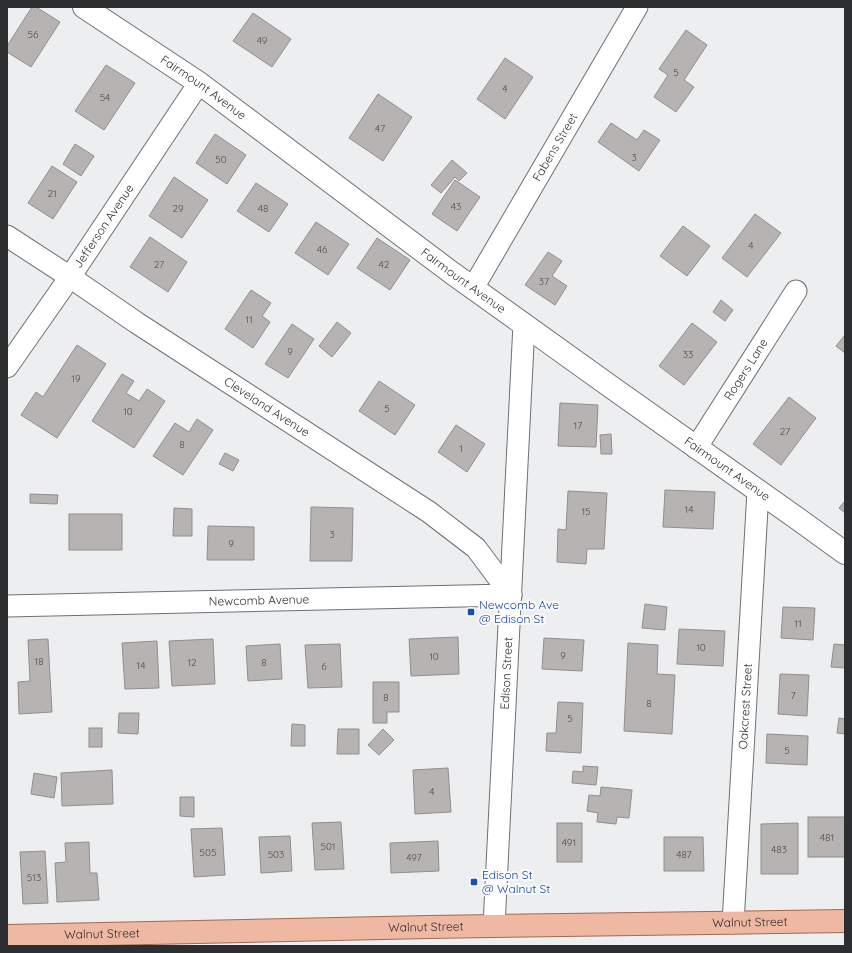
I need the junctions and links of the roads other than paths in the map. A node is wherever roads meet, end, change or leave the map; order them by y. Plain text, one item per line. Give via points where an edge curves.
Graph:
1 (84, 7) edge
2 (637, 7) edge
3 (199, 83) junction
4 (7, 236) edge
5 (70, 277) junction
6 (473, 288) junction
7 (796, 291) dead end
8 (524, 324) junction
9 (7, 367) edge
10 (696, 448) junction
11 (758, 491) junction
12 (845, 553) edge
13 (511, 595) junction
14 (7, 606) edge
15 (845, 921) edge
16 (733, 922) junction
17 (494, 926) junction
18 (7, 936) edge

1 - 3 street, Fairmount Avenue
2 - 6 street, Fabens Street
3 - 5 street, Jefferson Avenue
3 - 6 street, Fairmount Avenue
4 - 5 street, Cleveland Avenue
5 - 9 street, Jefferson Avenue
5 - 13 street, Cleveland Avenue via 429,512 476,548
6 - 8 street, Fairmount Avenue
7 - 10 street, Rogers Lane
8 - 10 street, Fairmount Avenue
8 - 13 street, Edison Street
10 - 11 street, Fairmount Avenue
11 - 12 street, Fairmount Avenue
11 - 16 street, Oakcrest Street
13 - 14 street, Newcomb Avenue
13 - 17 street, Edison Street
15 - 16 main road, Walnut Street
16 - 17 main road, Walnut Street
17 - 18 main road, Walnut Street

